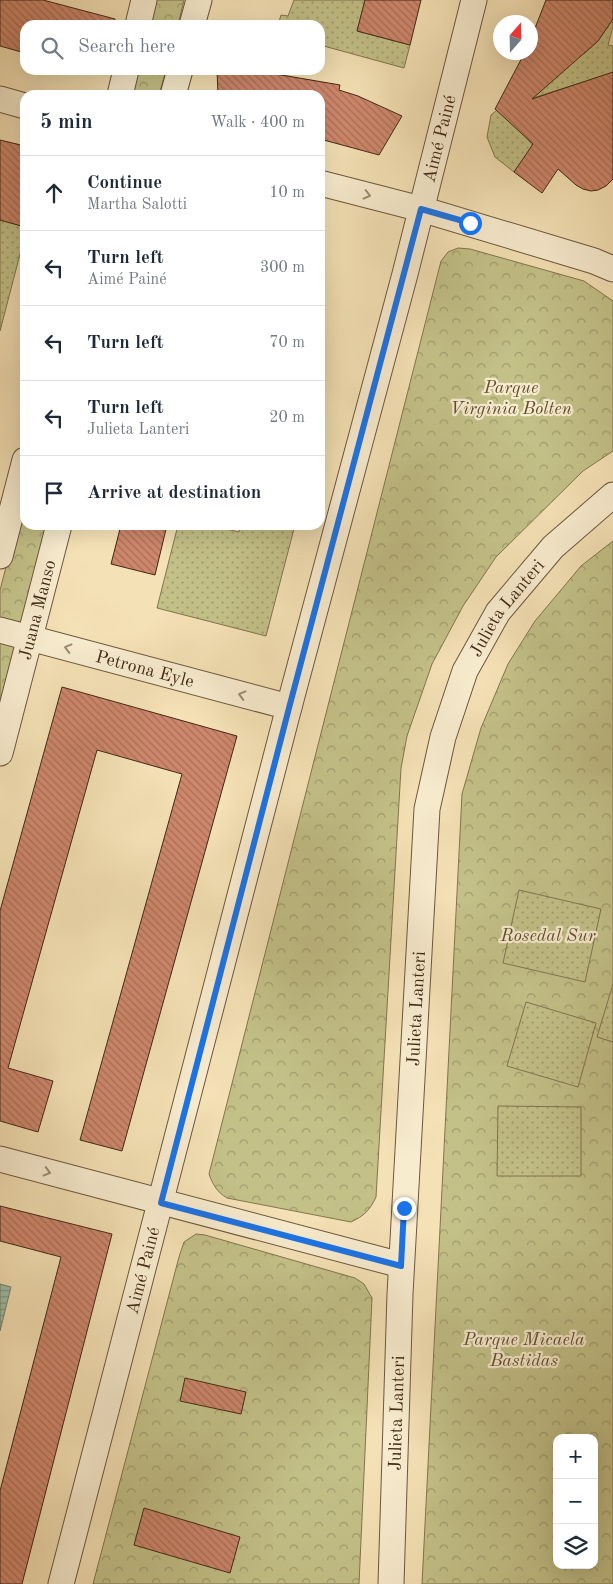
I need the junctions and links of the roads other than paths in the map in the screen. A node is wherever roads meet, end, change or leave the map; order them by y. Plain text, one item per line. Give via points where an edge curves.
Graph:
1 (144, 0) edge
2 (199, 0) edge
3 (474, 0) edge
4 (139, 20) edge
5 (193, 20) edge
6 (125, 75) edge
7 (179, 75) edge
8 (121, 90) edge
9 (174, 90) edge
10 (0, 99) edge
11 (20, 105) edge
12 (325, 184) edge
13 (421, 209) junction
14 (613, 269) edge
15 (20, 479) edge
16 (613, 495) edge
17 (58, 530) edge
18 (0, 556) edge
19 (0, 630) edge
20 (30, 637) junction
21 (289, 708) junction
22 (0, 754) edge
23 (0, 1160) edge
24 (161, 1203) junction
25 (401, 1266) junction
26 (61, 1584) edge
27 (391, 1584) edge

1 - 4 street
2 - 5 street
3 - 13 street, Aimé Painé
6 - 8 street
7 - 9 street
10 - 11 street
12 -> 13 street
13 - 14 street
13 - 21 street, Aimé Painé
15 - 18 street
16 - 25 street, Julieta Lanteri via 553,547 498,612 465,671 443,737 426,809
17 - 20 street, Juana Manso
19 - 20 street, Petrona Eyle
21 -> 20 street, Petrona Eyle
20 - 22 street, Juana Manso
21 - 24 street, Aimé Painé
23 -> 24 street
24 - 25 street
24 - 26 street, Aimé Painé
25 - 27 street, Julieta Lanteri

